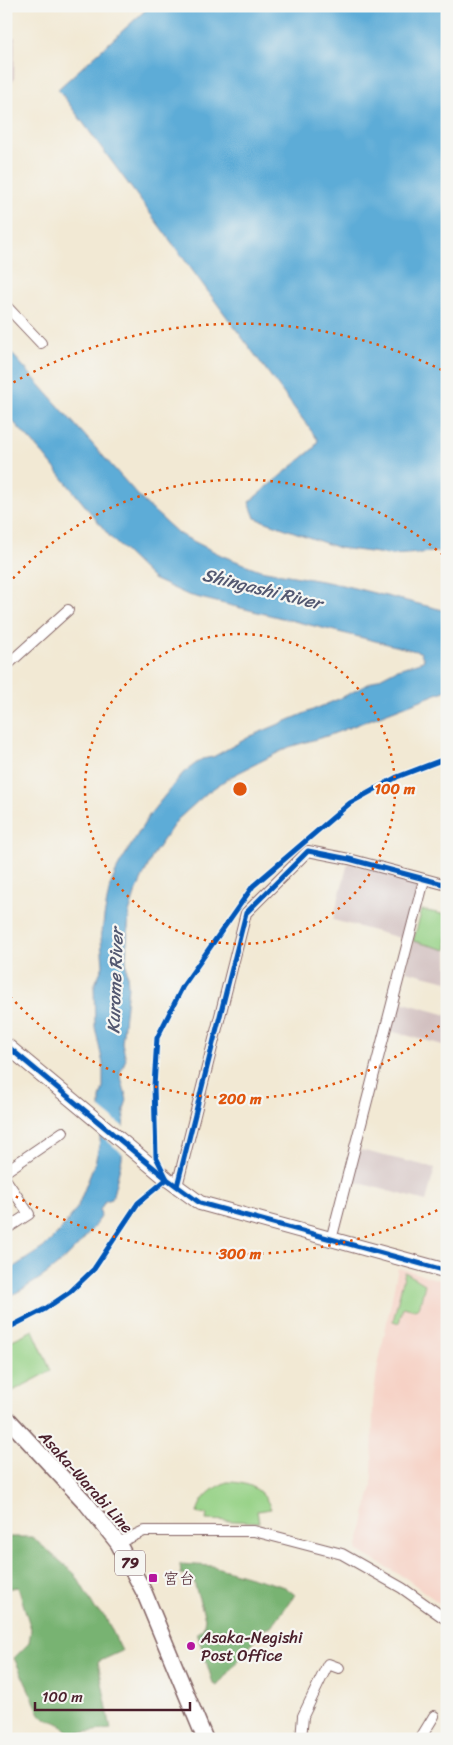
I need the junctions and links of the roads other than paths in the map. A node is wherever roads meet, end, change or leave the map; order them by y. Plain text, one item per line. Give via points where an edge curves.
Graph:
1 (6, 306) edge
2 (41, 343) dead end
3 (68, 610) dead end
4 (6, 666) edge
5 (424, 880) junction
6 (447, 885) edge
7 (6, 1045) edge
8 (64, 1132) dead end
9 (6, 1171) edge
10 (6, 1180) edge
11 (177, 1186) junction
12 (6, 1229) edge
13 (331, 1240) junction
14 (447, 1271) edge
15 (7, 1419) edge
16 (118, 1543) junction
17 (447, 1620) edge
18 (339, 1668) dead end
19 (434, 1716) dead end
20 (205, 1739) edge
21 (300, 1739) edge
22 (420, 1739) edge

1 - 2 street
3 - 4 street
5 - 6 street
5 - 11 street via 308,851 246,913
5 - 13 street
7 - 11 street
8 - 9 street
10 - 12 street via 29,1214
11 - 13 street via 204,1205
13 - 14 street
15 - 16 main road, Asaka-Warabi Line / 79 via 86,1503
16 - 17 street via 144,1531 254,1531 342,1554 402,1588
16 - 20 main road, Asaka-Warabi Line / 79 via 144,1592
18 - 21 street via 328,1664 303,1716
19 - 22 street

